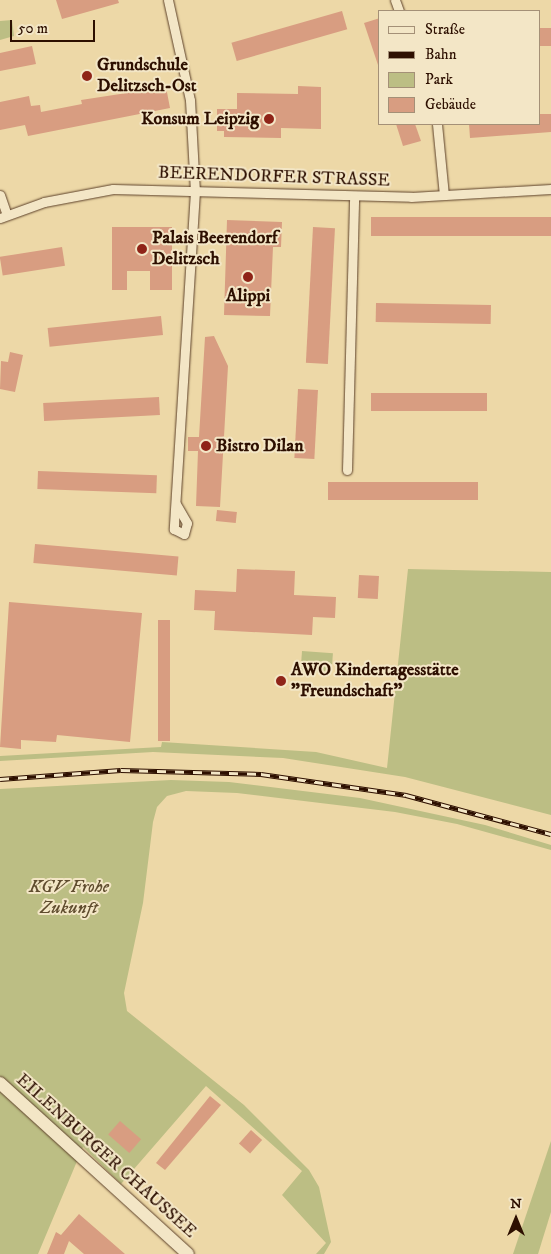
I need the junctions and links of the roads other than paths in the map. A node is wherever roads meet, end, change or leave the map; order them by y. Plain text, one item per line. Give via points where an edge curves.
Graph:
1 (168, 0) edge
2 (437, 125) edge
3 (551, 189) edge
4 (195, 191) junction
5 (0, 194) edge
6 (444, 195) junction
7 (354, 196) junction
8 (4, 216) edge
9 (346, 470) dead end
10 (176, 504) dead end
11 (0, 1083) edge
12 (188, 1254) edge

1 - 4 street via 190,100
2 - 6 street
3 - 6 street, BEERENDORFER STRASSE
4 - 7 street, BEERENDORFER STRASSE
4 - 8 street, BEERENDORFER STRASSE via 92,191
4 - 10 street
5 - 8 street
6 - 7 street, BEERENDORFER STRASSE
7 - 9 street
11 - 12 street, EILENBURGER CHAUSSEE

